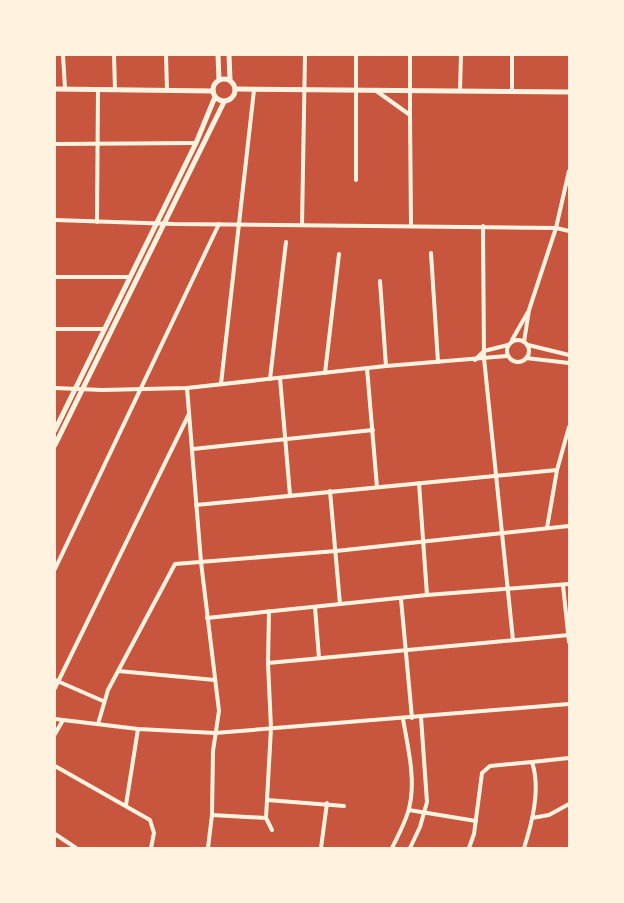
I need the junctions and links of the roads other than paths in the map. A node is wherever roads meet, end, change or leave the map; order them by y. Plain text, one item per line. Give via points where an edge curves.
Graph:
1 (63, 55) edge
2 (114, 55) edge
3 (166, 55) edge
4 (218, 55) edge
5 (229, 55) edge
6 (305, 55) edge
7 (356, 55) edge
8 (410, 55) edge
9 (461, 55) edge
10 (512, 55) edge
11 (219, 80) junction
12 (230, 80) junction
13 (65, 88) junction
14 (55, 89) edge
15 (98, 89) junction
16 (116, 90) junction
17 (167, 90) junction
18 (235, 90) junction
19 (254, 90) junction
20 (305, 90) junction
21 (356, 90) junction
22 (375, 90) junction
23 (410, 90) junction
24 (460, 90) junction
25 (512, 90) junction
26 (569, 92) edge
27 (214, 94) junction
28 (224, 102) junction
29 (410, 115) junction
30 (196, 143) junction
31 (55, 144) edge
32 (97, 144) junction
33 (569, 171) edge
34 (356, 180) dead end
35 (55, 220) edge
36 (97, 222) junction
37 (156, 223) junction
38 (165, 223) junction
39 (219, 224) junction
40 (238, 224) junction
41 (302, 226) junction
42 (411, 226) junction
43 (482, 226) junction
44 (556, 228) junction
45 (569, 232) edge
46 (286, 242) dead end
47 (431, 253) dead end
48 (339, 254) dead end
49 (55, 277) edge
50 (130, 277) junction
51 (380, 281) dead end
52 (530, 310) junction
53 (55, 329) edge
54 (104, 329) junction
55 (526, 343) junction
56 (509, 344) junction
57 (484, 351) junction
58 (569, 355) edge
59 (508, 356) junction
60 (484, 358) junction
61 (526, 358) junction
62 (475, 360) junction
63 (438, 362) junction
64 (569, 363) edge
65 (386, 366) junction
66 (367, 368) junction
67 (325, 373) junction
68 (280, 378) junction
69 (270, 379) junction
70 (221, 384) junction
71 (55, 388) edge
72 (187, 388) junction
73 (74, 389) junction
74 (82, 389) junction
75 (140, 390) junction
76 (189, 414) junction
77 (569, 427) edge
78 (55, 430) edge
79 (373, 430) junction
80 (285, 440) junction
81 (55, 445) edge
82 (194, 450) junction
83 (557, 470) junction
84 (497, 476) junction
85 (419, 483) junction
86 (377, 487) junction
87 (330, 491) junction
88 (290, 495) junction
89 (196, 505) junction
90 (569, 526) edge
91 (548, 528) junction
92 (501, 533) junction
93 (422, 541) junction
94 (336, 551) junction
95 (201, 562) junction
96 (55, 568) edge
97 (569, 584) edge
98 (563, 585) junction
99 (507, 588) junction
100 (426, 595) junction
101 (400, 599) junction
102 (340, 604) junction
103 (315, 607) junction
104 (269, 611) junction
105 (207, 618) junction
106 (568, 635) edge
107 (513, 640) junction
108 (569, 642) edge
109 (406, 650) junction
110 (319, 658) junction
111 (268, 663) junction
112 (118, 671) junction
113 (215, 680) junction
114 (57, 681) edge
115 (55, 688) edge
116 (103, 700) junction
117 (569, 704) edge
118 (421, 717) junction
119 (412, 718) junction
120 (55, 719) edge
121 (404, 719) junction
122 (63, 720) junction
123 (98, 724) junction
124 (271, 728) junction
125 (138, 729) junction
126 (215, 733) junction
127 (55, 734) edge
128 (569, 758) edge
129 (532, 762) junction
130 (55, 766) edge
131 (267, 800) junction
132 (327, 803) junction
133 (569, 804) edge
134 (126, 805) junction
135 (344, 806) dead end
136 (409, 810) junction
137 (424, 812) junction
138 (212, 816) junction
139 (266, 818) junction
140 (532, 818) junction
141 (476, 821) junction
142 (272, 830) dead end
143 (55, 834) edge
144 (76, 848) edge
145 (151, 848) edge
146 (208, 848) edge
147 (321, 848) edge
148 (392, 848) edge
149 (410, 848) edge
150 (469, 848) edge
151 (524, 848) edge

1 - 13 street
2 - 16 street
3 - 17 street
4 - 11 street
5 - 12 street
6 - 20 street
7 - 21 street
8 - 23 street
9 - 24 street
10 - 25 street
11 - 12 street
11 - 27 street via 214,84
12 - 18 street
13 - 14 street
13 - 15 street
15 - 16 street
15 - 32 street
16 - 17 street
17 - 27 street
18 - 19 street
18 - 28 street via 233,97
19 - 20 street
19 - 40 street
20 - 21 street
20 - 41 street
21 - 22 street
21 - 34 street
22 - 23 street
22 - 29 street
23 - 24 street
23 - 29 street
24 - 25 street
25 - 26 street
27 - 28 street
27 - 30 street
28 - 38 street
29 - 42 street
30 - 32 street
30 - 37 street
31 - 32 street
32 - 36 street
33 - 44 street
35 - 36 street
36 - 37 street
37 - 38 street
37 - 50 street
38 - 39 street
38 - 74 street
39 - 40 street
39 - 75 street
40 - 41 street
40 - 70 street
41 - 42 street
42 - 43 street
43 - 44 street
43 - 57 street
44 - 45 street
44 - 52 street
46 - 69 street
47 - 63 street
48 - 67 street
49 - 50 street
50 - 54 street
51 - 65 street
52 - 55 street
52 - 56 street
53 - 54 street
54 - 73 street
55 - 56 street via 517,340
55 - 58 street
55 - 61 street via 529,351
56 - 57 street
56 - 59 street
57 - 60 street
57 - 62 street
59 - 60 street
59 - 61 street via 516,362
60 - 62 street
60 - 84 street
61 - 64 street
62 - 63 street
63 - 65 street
65 - 66 street
66 - 67 street
66 - 79 street
67 - 68 street
68 - 69 street
68 - 80 street
69 - 70 street
70 - 72 street
71 - 73 street
72 - 75 street
72 - 76 street
73 - 74 street
73 - 78 street
74 - 75 street
74 - 81 street
75 - 96 street
76 - 82 street
76 - 114 street
77 - 83 street
79 - 80 street
79 - 86 street
80 - 82 street
80 - 88 street
82 - 89 street
83 - 84 street
83 - 91 street
84 - 85 street
84 - 92 street
85 - 86 street
85 - 93 street
86 - 87 street
87 - 88 street
87 - 94 street
88 - 89 street
89 - 95 street
90 - 91 street
91 - 92 street
92 - 93 street
92 - 99 street
93 - 94 street
93 - 100 street
94 - 95 street
94 - 102 street
95 - 105 street
95 - 112 street via 175,564
97 - 98 street
98 - 99 street
98 - 106 street
99 - 100 street
99 - 107 street
100 - 101 street
101 - 102 street
101 - 109 street
102 - 103 street
103 - 104 street
103 - 110 street
104 - 105 street
104 - 111 street
105 - 113 street
106 - 107 street
106 - 108 street
107 - 109 street
109 - 110 street
109 - 119 street
110 - 111 street
111 - 124 street
112 - 113 street
112 - 116 street
113 - 126 street via 219,711
114 - 115 street
114 - 116 street
116 - 123 street
117 - 118 street
118 - 119 street
118 - 137 street
119 - 121 street
120 - 122 street
121 - 124 street
121 - 136 street via 411,774
122 - 123 street
122 - 127 street
123 - 125 street
124 - 126 street
124 - 131 street
125 - 126 street
125 - 134 street
126 - 138 street
128 - 129 street
129 - 140 street via 535,772
129 - 141 street via 490,766 482,773
130 - 134 street
131 - 132 street
131 - 139 street
132 - 135 street
132 - 147 street
133 - 140 street via 550,815
134 - 145 street via 150,820 154,833
136 - 137 street
136 - 148 street
137 - 141 street
137 - 149 street
138 - 139 street
138 - 146 street
139 - 142 street
140 - 151 street
141 - 150 street
143 - 144 street

